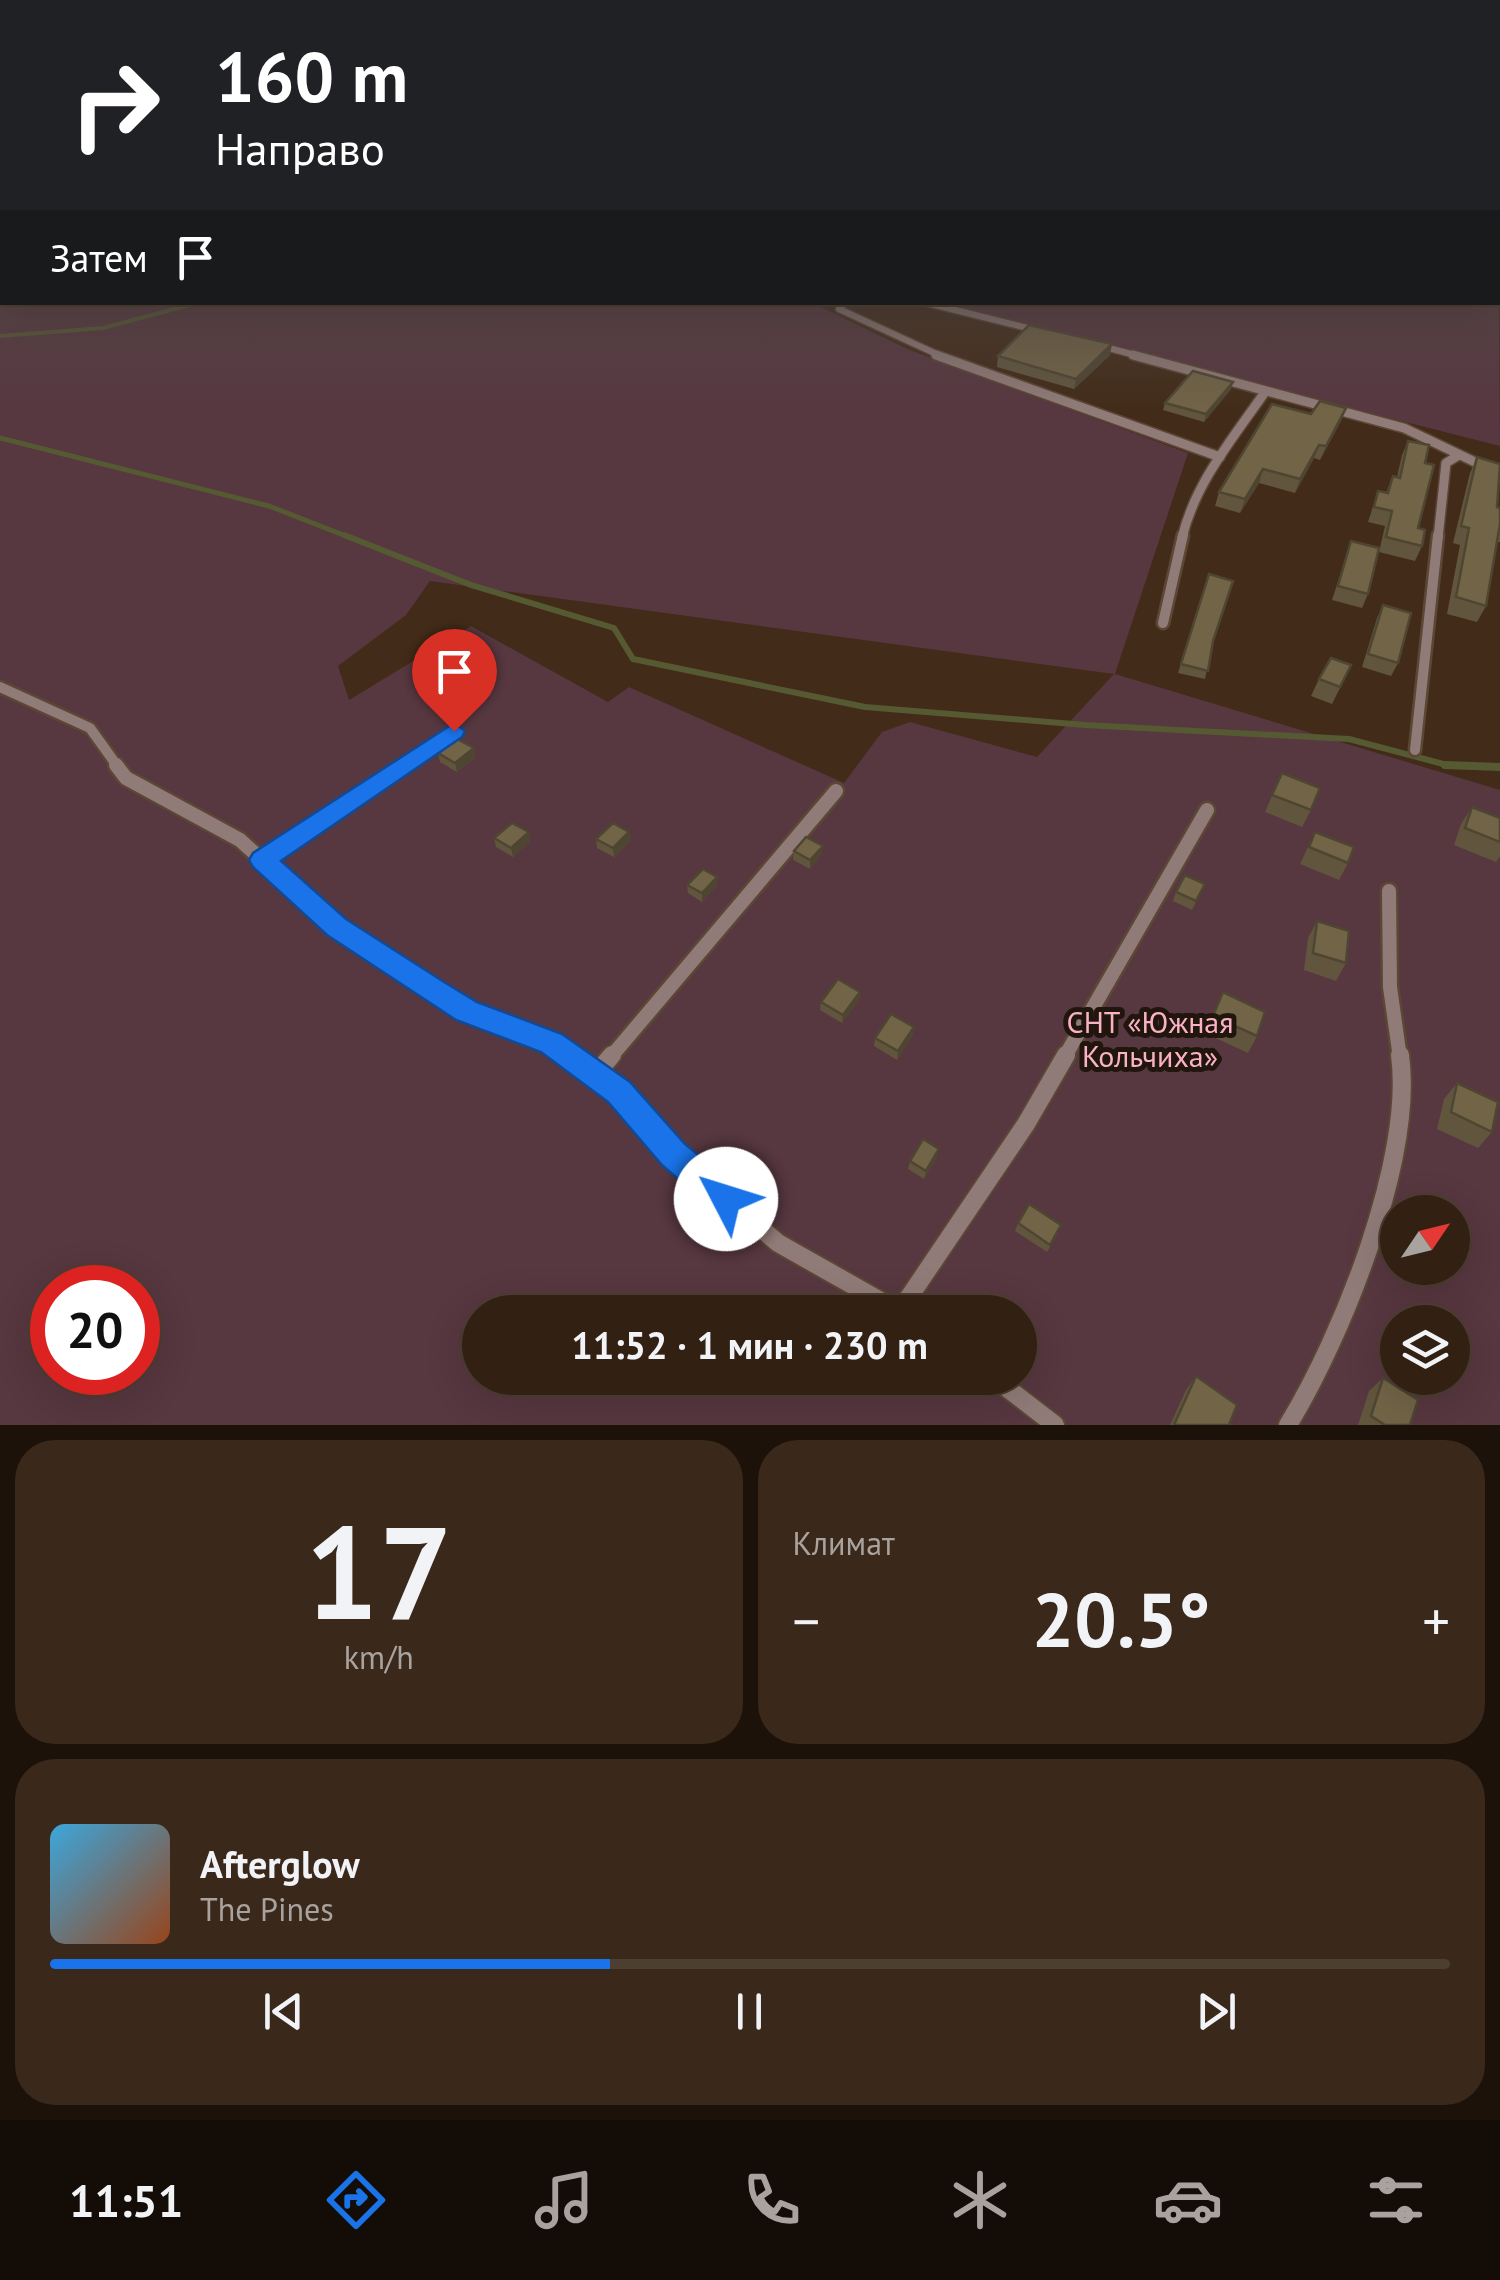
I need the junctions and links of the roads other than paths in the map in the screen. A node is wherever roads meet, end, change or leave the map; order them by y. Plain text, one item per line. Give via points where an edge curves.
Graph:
1 (840, 305) edge
2 (935, 305) edge
3 (1050, 334) edge
4 (1086, 342) edge
5 (1266, 392) junction
6 (1459, 455) junction
7 (1220, 457) junction
8 (1500, 474) edge
9 (1163, 623) dead end
10 (0, 687) edge
11 (454, 731) dead end
12 (1415, 750) dead end
13 (836, 791) dead end
14 (1206, 810) dead end
15 (262, 860) junction
16 (1389, 891) dead end
17 (595, 1074) junction
18 (869, 1295) edge
19 (910, 1295) edge
20 (1016, 1395) edge
21 (1055, 1425) edge
22 (1288, 1425) edge

1 - 7 lane via 917,348
2 - 3 lane
4 - 5 lane
5 - 6 lane via 1404,428
5 - 7 lane
6 - 8 lane
6 - 12 lane via 1446,463
7 - 9 lane via 1188,513
10 - 15 lane via 90,728 126,778 240,840
11 - 15 lane
13 - 17 lane
14 - 19 lane via 1026,1124
15 - 17 lane via 336,927 450,1001 552,1043
16 - 22 lane via 1390,988 1403,1079 1388,1192 1319,1375
17 - 18 lane via 674,1154 778,1243
20 - 21 lane

